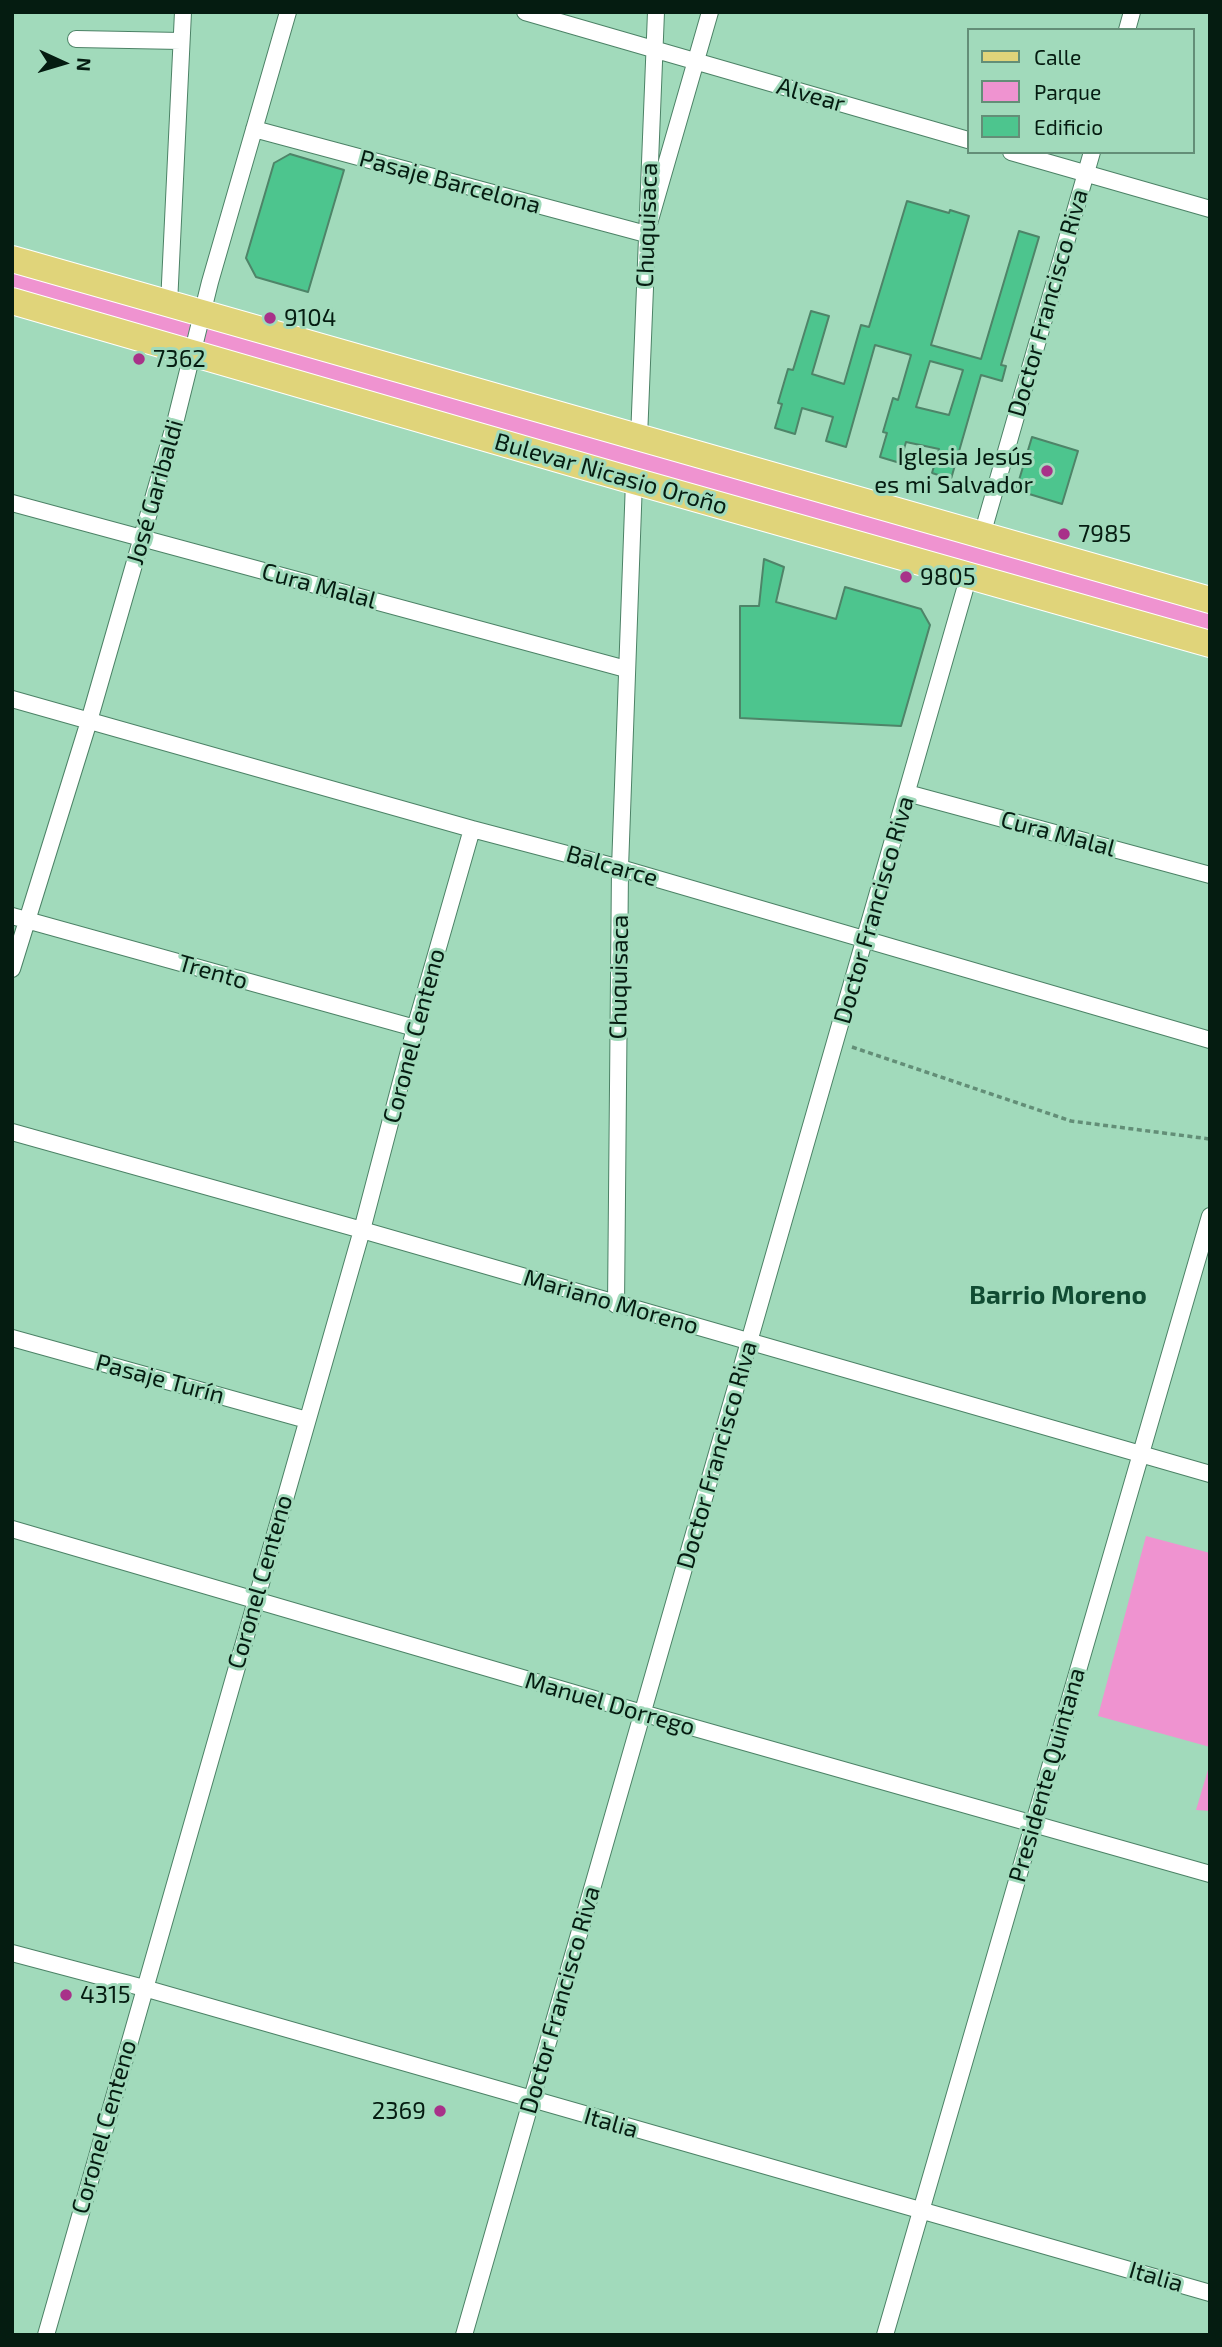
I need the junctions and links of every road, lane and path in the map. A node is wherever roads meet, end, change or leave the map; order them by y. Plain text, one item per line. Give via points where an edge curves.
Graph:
1 (183, 12) edge
2 (288, 12) edge
3 (525, 12) edge
4 (656, 12) edge
5 (710, 12) edge
6 (76, 39) dead end
7 (181, 41) junction
8 (654, 50) junction
9 (696, 62) junction
10 (254, 129) junction
11 (967, 140) edge
12 (1019, 154) edge
13 (1090, 154) edge
14 (1085, 173) junction
15 (1210, 209) edge
16 (646, 234) junction
17 (12, 259) edge
18 (12, 301) edge
19 (169, 304) junction
20 (202, 313) junction
21 (192, 354) junction
22 (639, 438) junction
23 (634, 481) junction
24 (12, 503) edge
25 (982, 535) junction
26 (141, 538) junction
27 (969, 575) junction
28 (1210, 600) edge
29 (1210, 644) edge
30 (626, 669) junction
31 (12, 699) edge
32 (89, 721) junction
33 (907, 793) junction
34 (472, 829) junction
35 (620, 868) junction
36 (1210, 875) edge
37 (19, 918) edge
38 (865, 941) junction
39 (12, 969) edge
40 (415, 1028) junction
41 (1210, 1040) edge
42 (836, 1042) junction
43 (12, 1132) edge
44 (1210, 1139) edge
45 (1210, 1216) edge
46 (362, 1230) junction
47 (616, 1305) junction
48 (12, 1338) edge
49 (751, 1341) junction
50 (307, 1420) junction
51 (1141, 1454) junction
52 (1210, 1474) edge
53 (12, 1529) edge
54 (255, 1600) junction
55 (642, 1713) junction
56 (1033, 1823) junction
57 (1210, 1874) edge
58 (12, 1953) edge
59 (144, 1988) junction
60 (531, 2100) junction
61 (922, 2210) junction
62 (1210, 2293) edge
63 (46, 2335) edge
64 (464, 2335) edge
65 (885, 2335) edge

1 - 7 street
2 - 10 street, José Garibaldi
3 - 8 street, Alvear
4 - 8 street, Chuquisaca
5 - 9 street
6 - 7 street
7 - 19 street
8 - 9 street, Alvear
8 - 16 street, Chuquisaca
9 - 11 street, Alvear
9 - 16 street
10 - 16 street, Pasaje Barcelona
10 - 20 street, José Garibaldi
12 - 14 street
13 - 14 street, Doctor Francisco Riva
14 - 15 street
14 - 25 street, Doctor Francisco Riva
16 - 22 street, Chuquisaca
17 - 19 main road, Bulevar Nicasio Oroño
18 - 21 main road, Bulevar Nicasio Oroño
19 - 20 main road, Bulevar Nicasio Oroño
20 - 21 street, José Garibaldi
20 - 22 main road, Bulevar Nicasio Oroño
21 - 23 main road, Bulevar Nicasio Oroño
21 - 26 street, José Garibaldi
22 - 25 main road, Bulevar Nicasio Oroño
23 - 27 main road, Bulevar Nicasio Oroño
23 - 30 street, Chuquisaca
24 - 26 street, Cura Malal
25 - 28 main road, Bulevar Nicasio Oroño
26 - 30 street, Cura Malal
26 - 32 street, José Garibaldi
27 - 29 main road, Bulevar Nicasio Oroño
27 - 33 street, Doctor Francisco Riva
30 - 35 street, Chuquisaca
31 - 32 street, Balcarce
32 - 34 street, Balcarce
32 - 37 street, José Garibaldi
33 - 36 street, Cura Malal
33 - 38 street, Doctor Francisco Riva
34 - 35 street, Balcarce
34 - 40 street, Coronel Centeno
35 - 38 street, Balcarce
35 - 47 street, Chuquisaca
37 - 39 street, José Garibaldi
37 - 40 street, Trento
38 - 41 street, Balcarce
38 - 42 street, Doctor Francisco Riva
40 - 46 street, Coronel Centeno
42 - 44 path via 1071,1121
42 - 49 street, Doctor Francisco Riva
43 - 46 street, Mariano Moreno
45 - 51 street, Presidente Quintana
46 - 47 street, Mariano Moreno
46 - 50 street, Coronel Centeno
47 - 49 street, Mariano Moreno
48 - 50 street, Pasaje Turín
49 - 51 street, Mariano Moreno
49 - 55 street, Doctor Francisco Riva
50 - 54 street, Coronel Centeno
51 - 52 street, Mariano Moreno
51 - 56 street, Presidente Quintana
53 - 54 street, Manuel Dorrego
54 - 55 street, Manuel Dorrego
54 - 59 street, Coronel Centeno
55 - 56 street, Manuel Dorrego
55 - 60 street, Doctor Francisco Riva
56 - 57 street, Manuel Dorrego
56 - 61 street, Presidente Quintana
58 - 59 street, Italia
59 - 60 street, Italia
59 - 63 street, Coronel Centeno
60 - 61 street, Italia
60 - 64 street, Doctor Francisco Riva
61 - 62 street, Italia
61 - 65 street, Presidente Quintana

